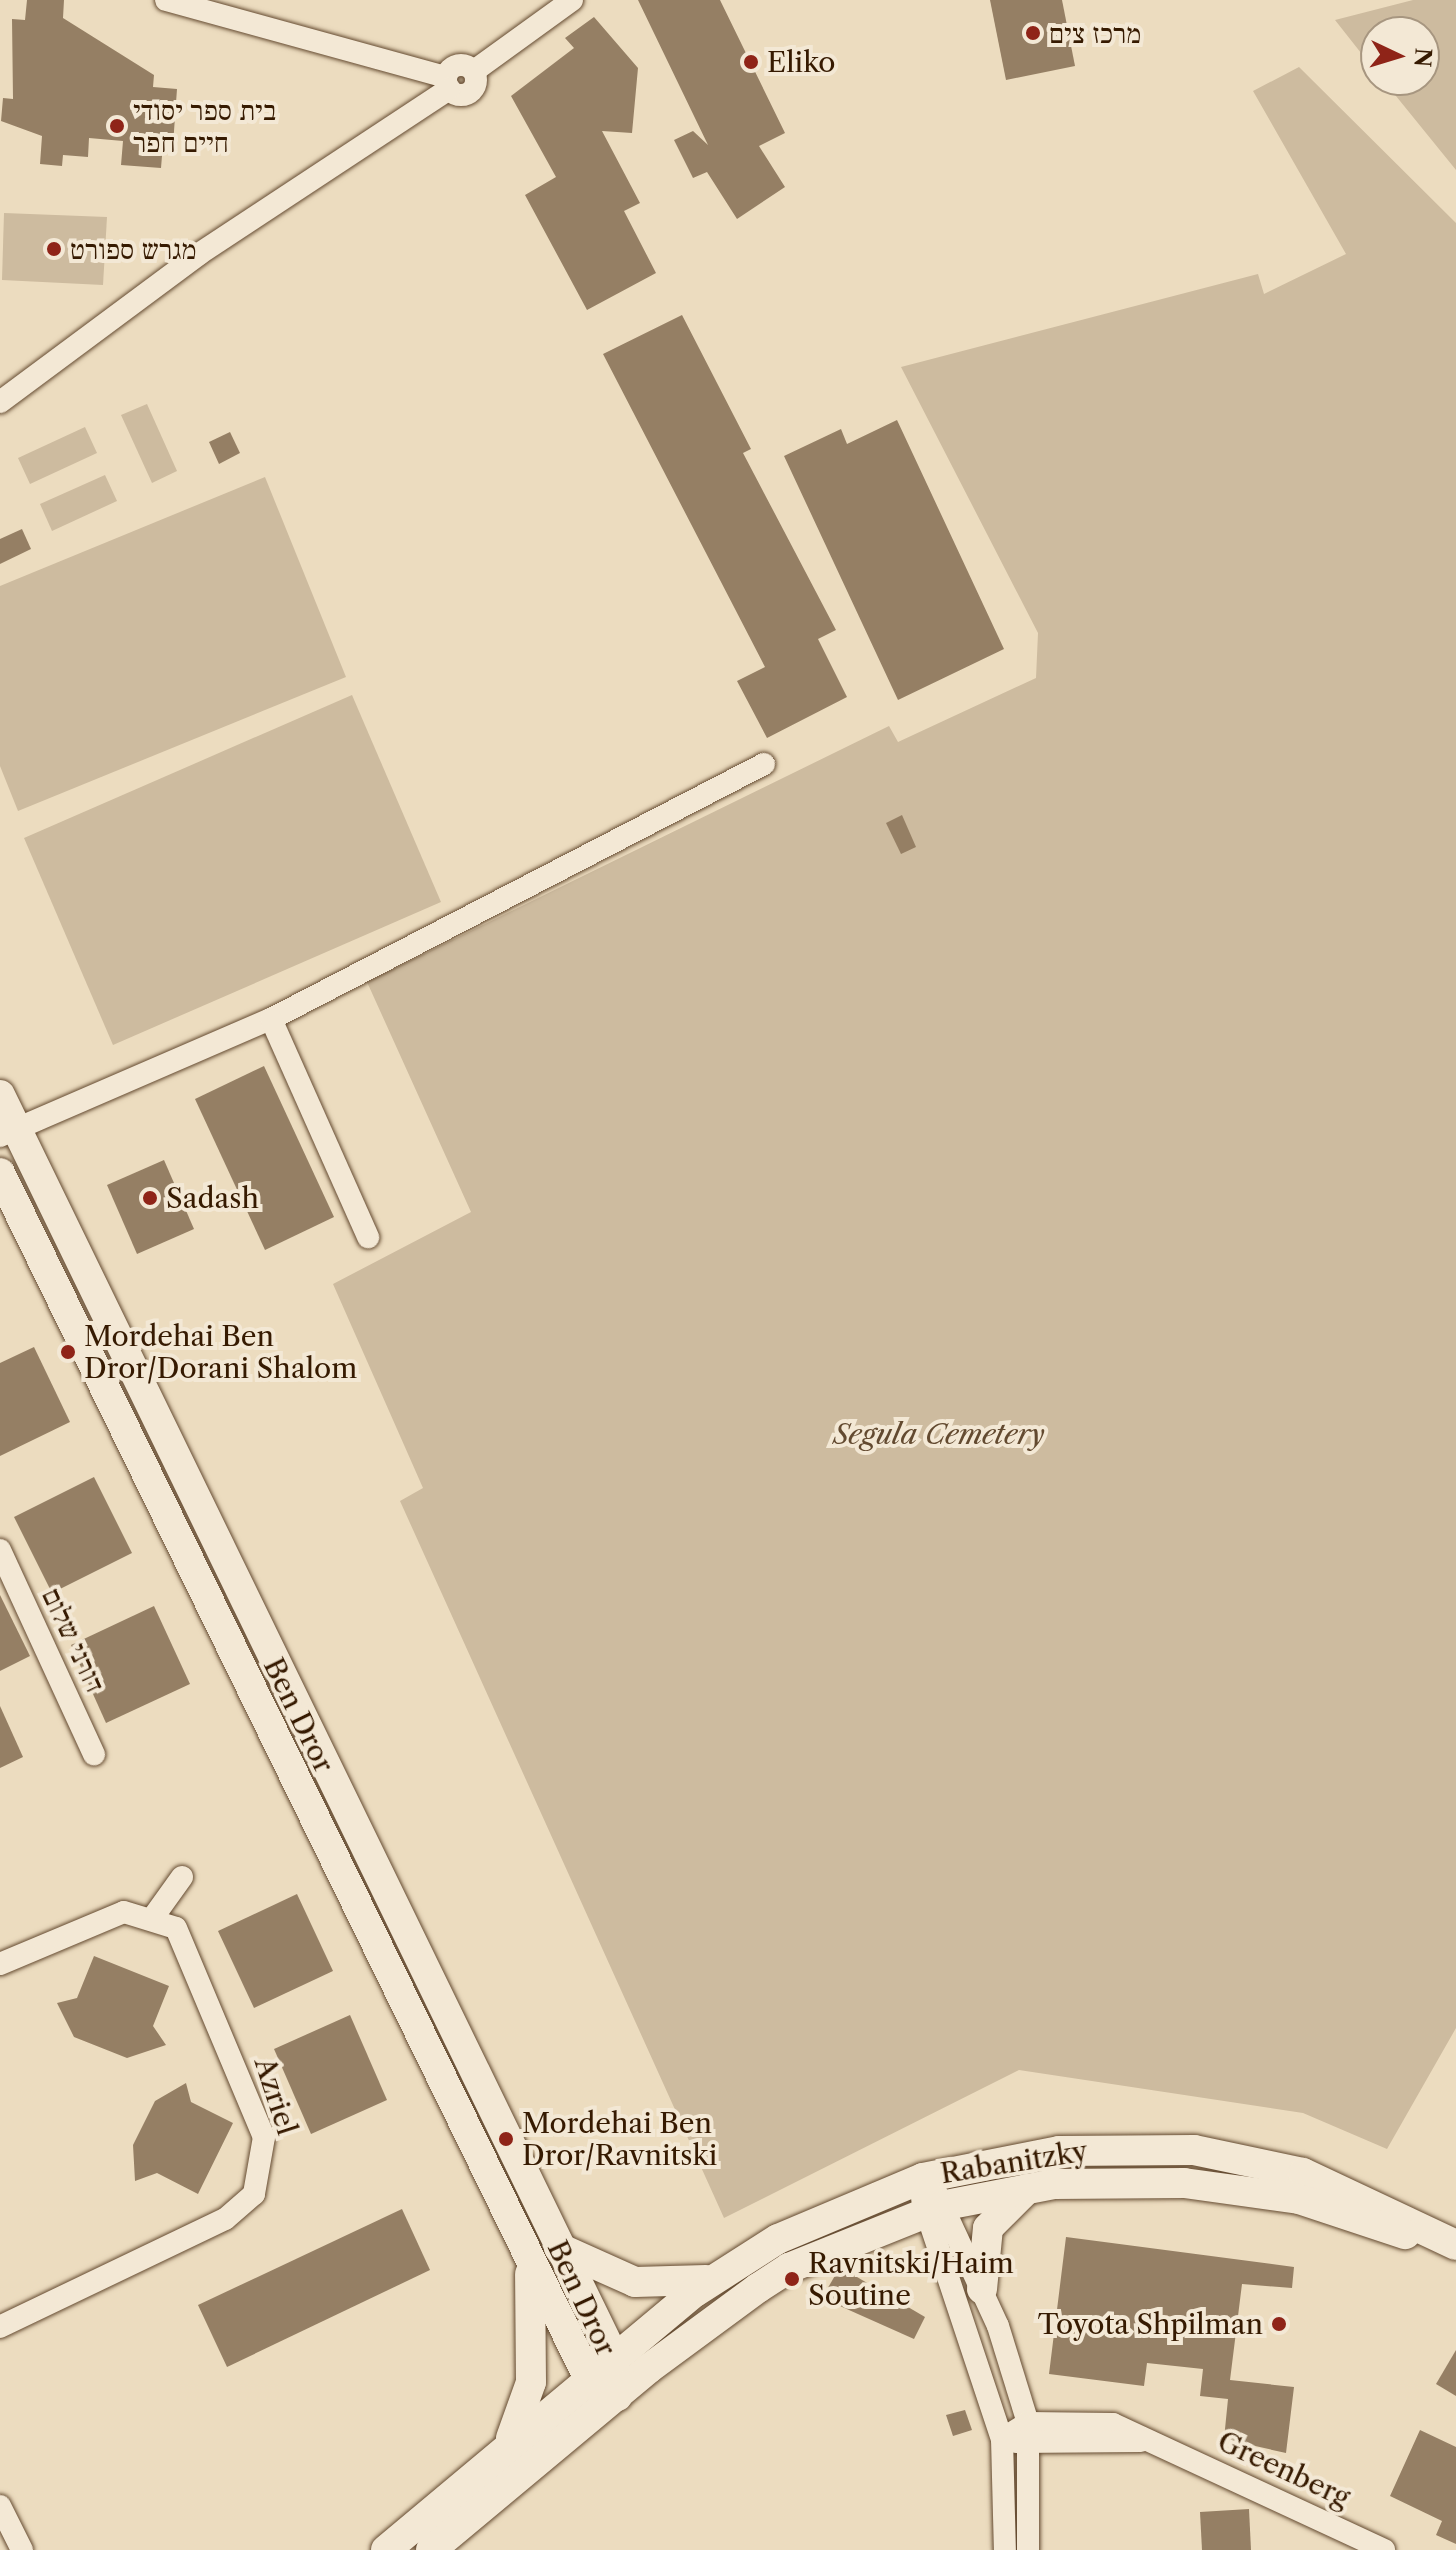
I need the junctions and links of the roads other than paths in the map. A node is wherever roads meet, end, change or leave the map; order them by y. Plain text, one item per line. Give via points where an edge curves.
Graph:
1 (166, 0) edge
2 (572, 0) edge
3 (448, 83) junction
4 (0, 402) edge
5 (764, 764) dead end
6 (271, 1019) junction
7 (0, 1095) edge
8 (8, 1133) edge
9 (0, 1173) edge
10 (368, 1237) dead end
11 (0, 1550) edge
12 (94, 1754) dead end
13 (182, 1877) dead end
14 (154, 1916) junction
15 (0, 1964) edge
16 (923, 2178) junction
17 (1032, 2187) junction
18 (934, 2209) junction
19 (558, 2247) junction
20 (1456, 2248) edge
21 (528, 2253) junction
22 (716, 2279) junction
23 (982, 2289) junction
24 (0, 2327) edge
25 (613, 2355) junction
26 (588, 2377) junction
27 (617, 2396) junction
28 (1028, 2423) junction
29 (1002, 2439) junction
30 (1158, 2442) junction
31 (508, 2445) junction
32 (1030, 2446) junction
33 (0, 2506) edge
34 (22, 2550) edge
35 (386, 2550) edge
36 (431, 2550) edge
37 (1005, 2550) edge
38 (1028, 2550) edge
39 (1384, 2550) edge

1 - 3 street
2 - 3 street via 474,71 461,64
3 - 4 street via 199,254
5 - 6 street
6 - 8 street
6 - 10 street
7 - 8 street, Ben Dror
8 - 19 street, Ben Dror
9 - 21 street, Ben Dror
11 - 12 street, דורני שלום
13 - 14 street
14 - 15 street via 124,1912 87,1923
14 - 24 street, Azriel via 190,1949 264,2137 254,2194 225,2219
16 - 18 street
16 - 20 street, Rabanitzky via 1059,2151 1194,2150 1303,2173
16 - 22 street, Rabanitzky via 778,2239
17 - 18 street, Rabanitzky
17 - 20 street, Rabanitzky via 1125,2181 1260,2190
17 - 23 street via 1007,2203 988,2228
18 - 23 street
18 - 27 street, Rabanitzky via 789,2268
18 - 29 street
19 - 22 street via 635,2282
19 - 25 street, Ben Dror
21 - 26 street, Ben Dror
21 - 31 street via 531,2382
22 - 25 street, Rabanitzky
23 - 28 street
25 - 26 street, Rabanitzky
25 - 27 street, Ben Dror
26 - 27 street, Ben Dror
26 - 31 street, Rabanitzky
27 - 36 street, Rabanitzky
28 - 29 street, Greenberg
28 - 30 street, Greenberg via 1085,2419
28 - 32 street
29 - 32 street, Greenberg
29 - 37 street
30 - 32 street, Greenberg
30 - 39 street, Greenberg
31 - 35 street, Rabanitzky
32 - 38 street
33 - 34 street

